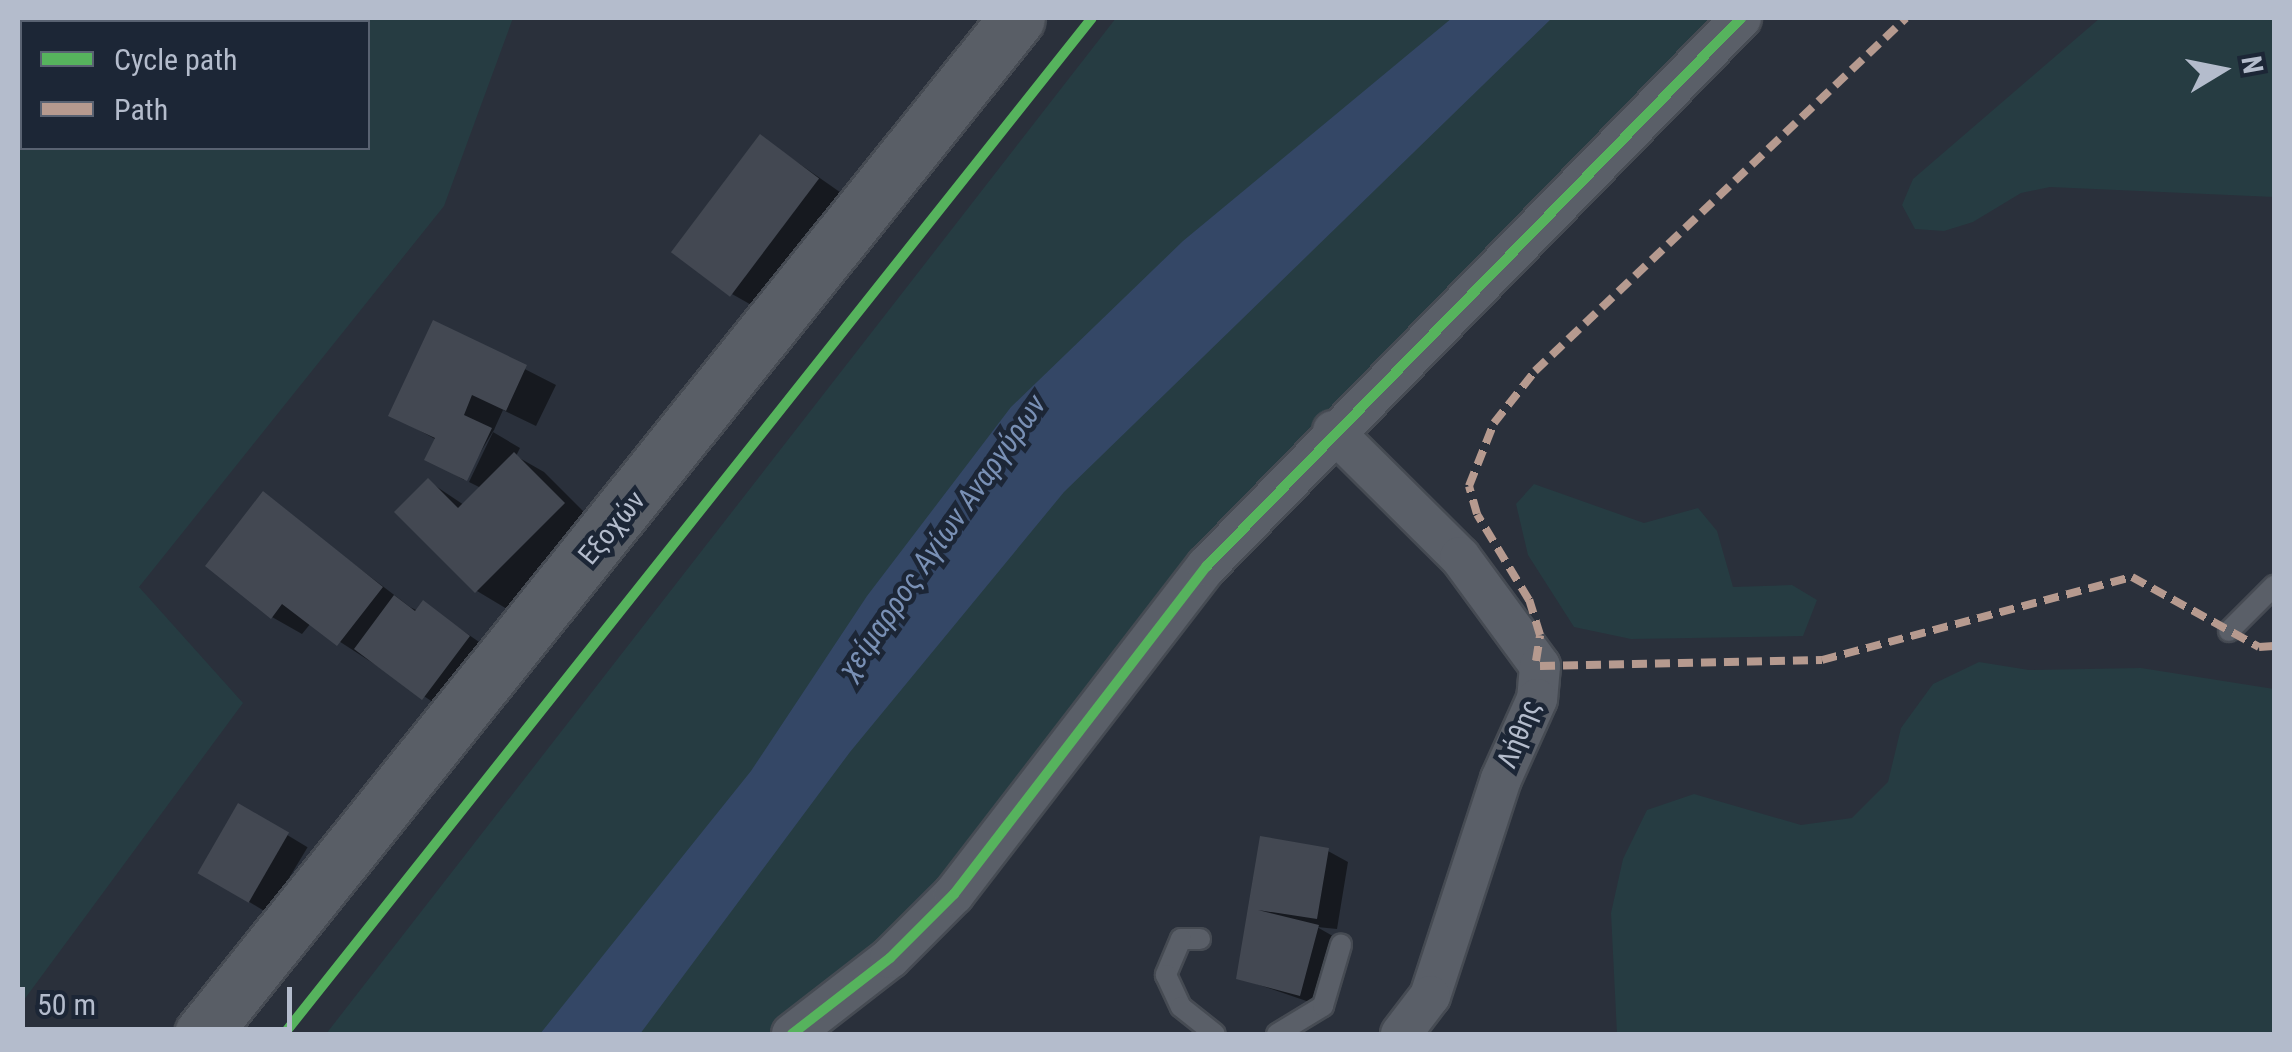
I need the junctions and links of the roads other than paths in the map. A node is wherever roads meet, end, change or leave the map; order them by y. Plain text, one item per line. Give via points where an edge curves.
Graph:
1 (1016, 18) edge
2 (1741, 18) edge
3 (1333, 431) junction
4 (2274, 586) edge
5 (2229, 631) dead end
6 (1200, 939) dead end
7 (1341, 945) dead end
8 (202, 1034) edge
9 (792, 1034) edge
10 (1215, 1034) edge
11 (1277, 1034) edge
12 (1402, 1034) edge

1 - 8 main road, Εξοχών
2 - 3 street
3 - 9 street via 1153,632 954,894 890,958
3 - 12 street, Λήθης via 1460,557 1540,666 1537,700 1501,779 1430,996
4 - 5 lane
6 - 10 lane via 1181,939 1166,975 1181,1007
7 - 11 lane via 1323,1006

